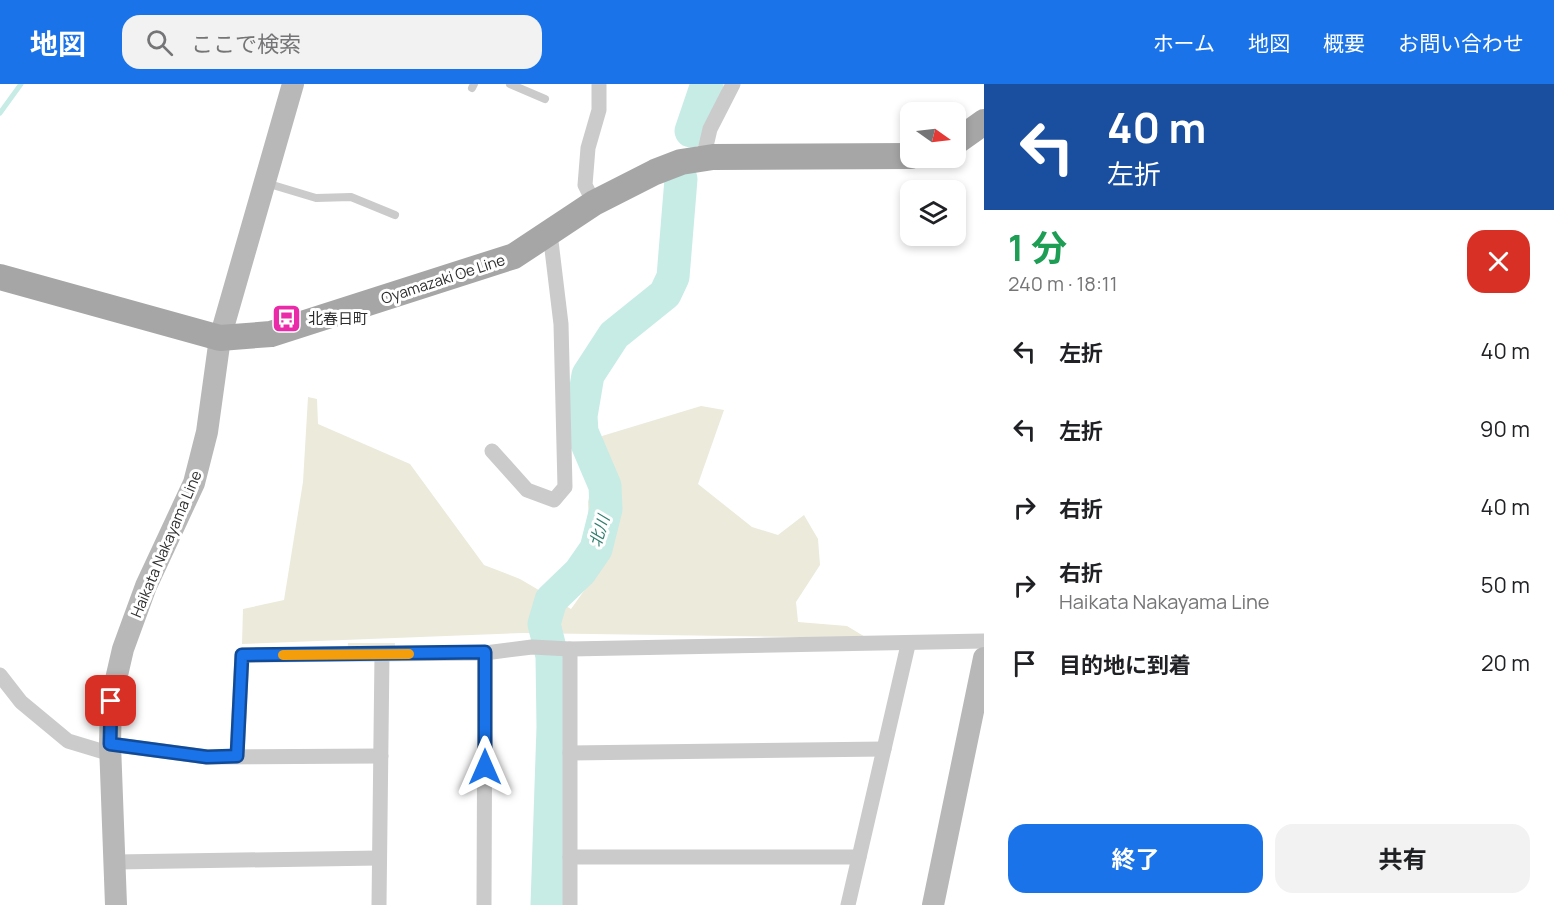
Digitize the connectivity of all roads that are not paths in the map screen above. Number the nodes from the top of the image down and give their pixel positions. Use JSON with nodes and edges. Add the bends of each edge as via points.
{"nodes":[{"id":1,"x":293,"y":84,"type":"edge"},
{"id":2,"x":510,"y":84,"type":"edge"},
{"id":3,"x":599,"y":84,"type":"edge"},
{"id":4,"x":733,"y":84,"type":"edge"},
{"id":5,"x":545,"y":99,"type":"dead end"},
{"id":6,"x":984,"y":122,"type":"edge"},
{"id":7,"x":966,"y":135,"type":"edge"},
{"id":8,"x":900,"y":156,"type":"edge"},
{"id":9,"x":703,"y":159,"type":"junction"},
{"id":10,"x":265,"y":182,"type":"junction"},
{"id":11,"x":594,"y":203,"type":"junction"},
{"id":12,"x":395,"y":215,"type":"dead end"},
{"id":13,"x":550,"y":232,"type":"junction"},
{"id":14,"x":0,"y":277,"type":"edge"},
{"id":15,"x":220,"y":338,"type":"junction"},
{"id":16,"x":492,"y":452,"type":"dead end"},
{"id":17,"x":984,"y":641,"type":"edge"},
{"id":18,"x":908,"y":645,"type":"junction"},
{"id":19,"x":570,"y":650,"type":"junction"},
{"id":20,"x":485,"y":652,"type":"junction"},
{"id":21,"x":382,"y":654,"type":"junction"},
{"id":22,"x":984,"y":658,"type":"edge"},
{"id":23,"x":0,"y":675,"type":"edge"},
{"id":24,"x":111,"y":749,"type":"junction"},
{"id":25,"x":884,"y":749,"type":"junction"},
{"id":26,"x":570,"y":753,"type":"junction"},
{"id":27,"x":237,"y":756,"type":"junction"},
{"id":28,"x":381,"y":756,"type":"junction"},
{"id":29,"x":859,"y":856,"type":"junction"},
{"id":30,"x":570,"y":857,"type":"junction"},
{"id":31,"x":379,"y":858,"type":"junction"},
{"id":32,"x":116,"y":862,"type":"junction"},
{"id":33,"x":116,"y":905,"type":"edge"},
{"id":34,"x":379,"y":905,"type":"edge"},
{"id":35,"x":484,"y":905,"type":"edge"},
{"id":36,"x":570,"y":905,"type":"edge"},
{"id":37,"x":848,"y":905,"type":"edge"},
{"id":38,"x":933,"y":905,"type":"edge"}],
"edges":[{"from":1,"to":10,"type":"main road","name":"Haikata Nakayama Line"},
{"from":2,"to":5,"type":"lane"},
{"from":3,"to":11,"type":"street","via":[[599,110],[588,148],[585,185]]},
{"from":4,"to":9,"type":"street","via":[[710,129]]},
{"from":6,"to":7,"type":"main road"},
{"from":8,"to":9,"type":"main road","name":"Oyamazaki Oe Line"},
{"from":9,"to":11,"type":"main road","name":"Oyamazaki Oe Line","via":[[655,172]]},
{"from":10,"to":12,"type":"lane","via":[[316,198],[351,197]]},
{"from":10,"to":15,"type":"main road","name":"Haikata Nakayama Line"},
{"from":11,"to":13,"type":"main road","name":"Oyamazaki Oe Line"},
{"from":13,"to":15,"type":"main road","name":"Oyamazaki Oe Line","via":[[514,256],[272,334]]},
{"from":13,"to":16,"type":"street","via":[[561,324],[565,487],[554,500],[527,489]]},
{"from":14,"to":15,"type":"main road","name":"Oyamazaki Oe Line"},
{"from":15,"to":24,"type":"main road","name":"Haikata Nakayama Line","via":[[207,432],[194,483],[146,586],[123,649],[111,701]]},
{"from":17,"to":18,"type":"street"},
{"from":18,"to":19,"type":"street"},
{"from":18,"to":25,"type":"street"},
{"from":19,"to":20,"type":"street","via":[[532,646]]},
{"from":19,"to":26,"type":"street"},
{"from":20,"to":21,"type":"street"},
{"from":20,"to":35,"type":"street"},
{"from":21,"to":27,"type":"street","via":[[242,655]]},
{"from":21,"to":28,"type":"street"},
{"from":22,"to":38,"type":"main road"},
{"from":23,"to":24,"type":"street","via":[[21,702],[68,741]]},
{"from":24,"to":27,"type":"street"},
{"from":24,"to":32,"type":"main road","name":"Haikata Nakayama Line"},
{"from":25,"to":26,"type":"street"},
{"from":25,"to":29,"type":"street"},
{"from":26,"to":30,"type":"street"},
{"from":27,"to":28,"type":"street"},
{"from":28,"to":31,"type":"street"},
{"from":29,"to":30,"type":"street"},
{"from":29,"to":37,"type":"street"},
{"from":30,"to":36,"type":"street"},
{"from":31,"to":32,"type":"street"},
{"from":31,"to":34,"type":"street"},
{"from":32,"to":33,"type":"main road","name":"Haikata Nakayama Line"}]}
